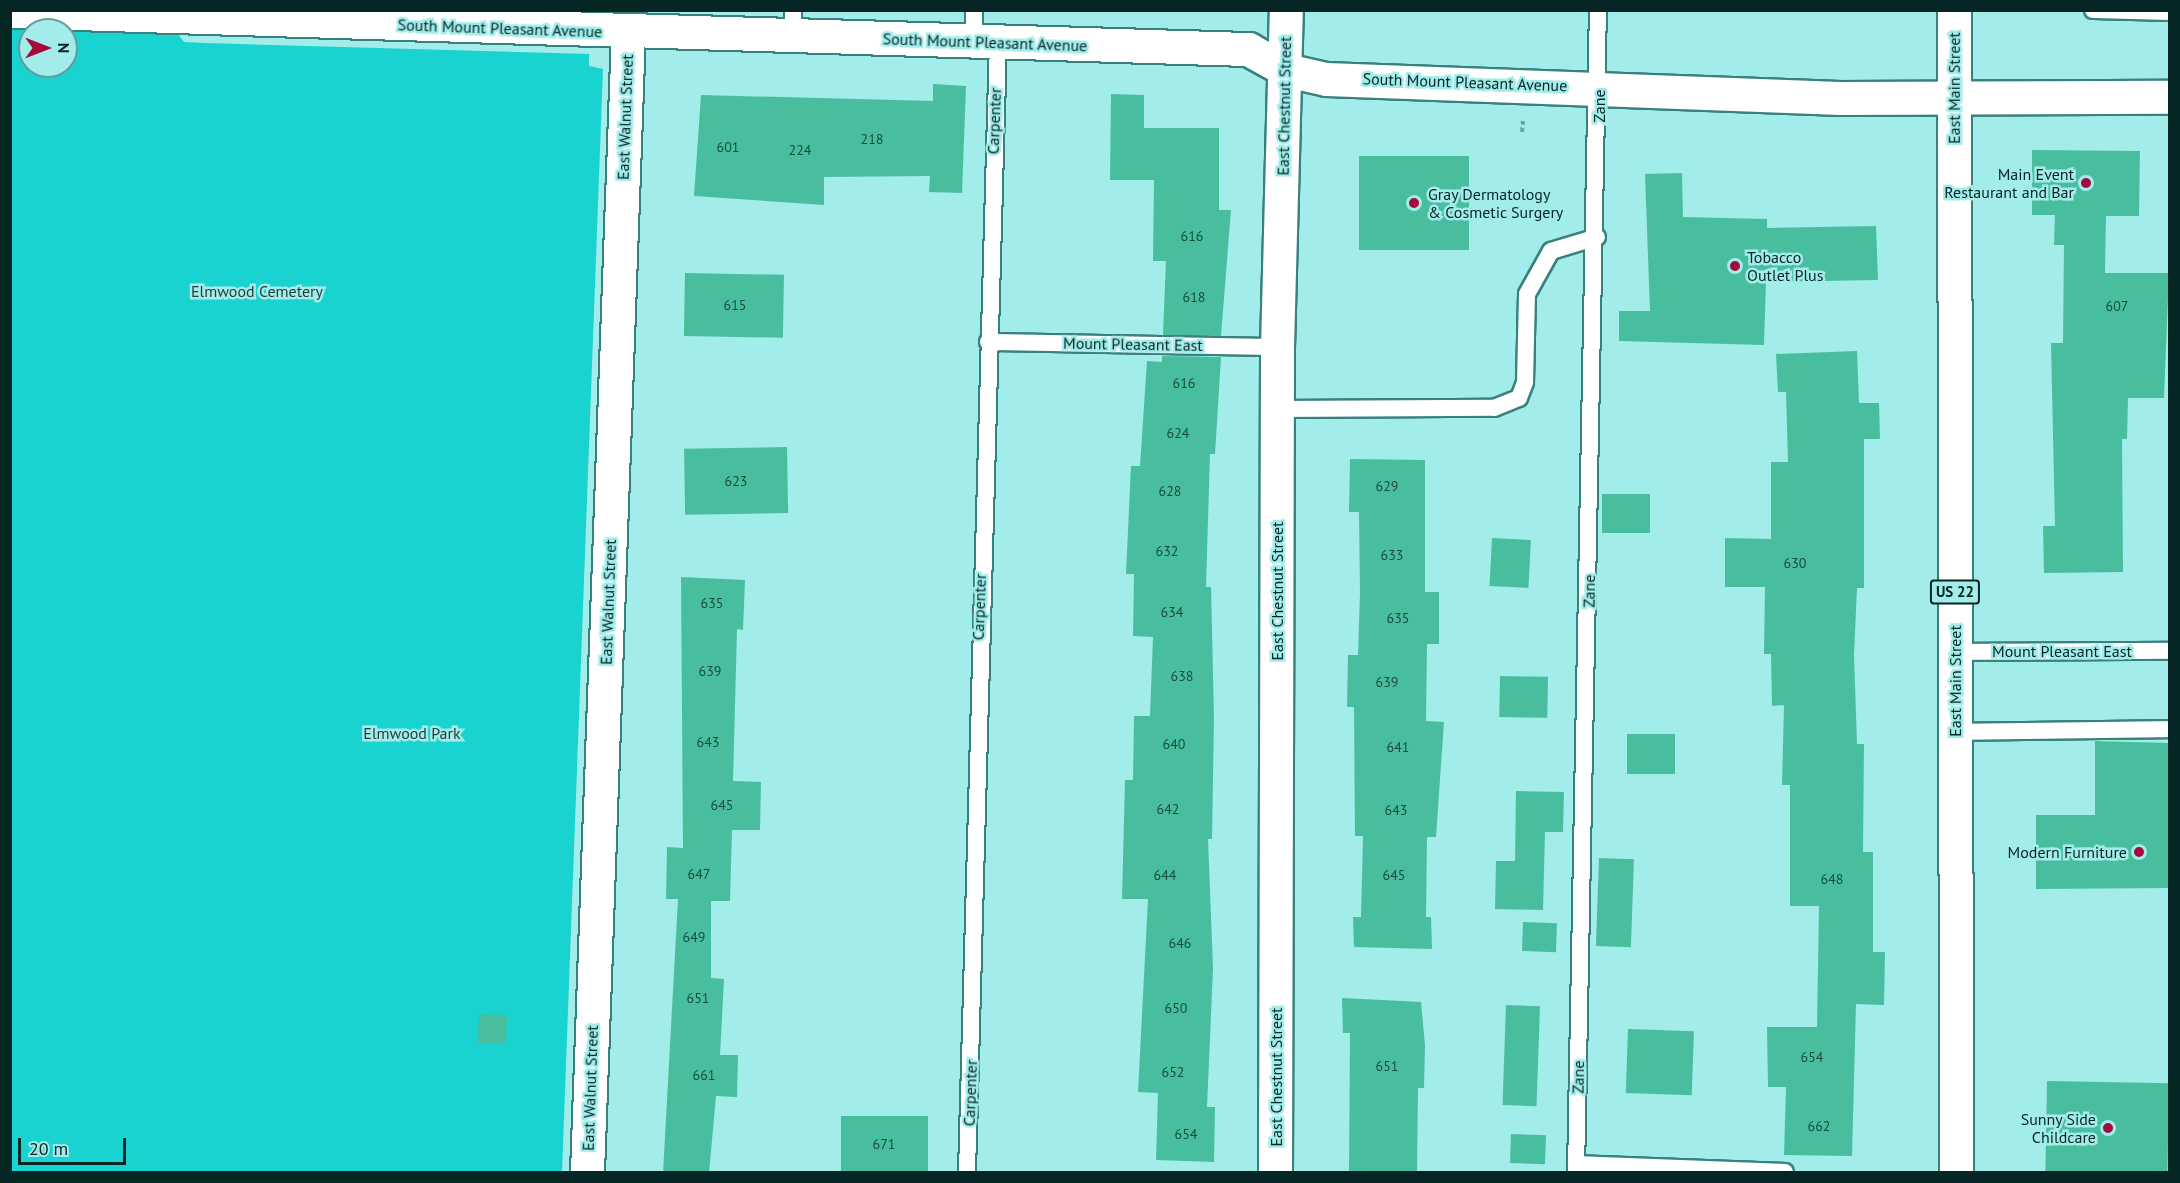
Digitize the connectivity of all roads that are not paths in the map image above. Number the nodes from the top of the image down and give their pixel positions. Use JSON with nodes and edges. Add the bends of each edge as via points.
{"nodes":[{"id":1,"x":1286,"y":10,"type":"edge"},
{"id":2,"x":1598,"y":10,"type":"edge"},
{"id":3,"x":1954,"y":10,"type":"edge"},
{"id":4,"x":2093,"y":10,"type":"edge"},
{"id":5,"x":10,"y":11,"type":"edge"},
{"id":6,"x":2169,"y":12,"type":"edge"},
{"id":7,"x":197,"y":14,"type":"edge"},
{"id":8,"x":481,"y":19,"type":"edge"},
{"id":9,"x":793,"y":23,"type":"edge"},
{"id":10,"x":982,"y":31,"type":"edge"},
{"id":11,"x":628,"y":32,"type":"junction"},
{"id":12,"x":1286,"y":70,"type":"junction"},
{"id":13,"x":1600,"y":87,"type":"junction"},
{"id":14,"x":2169,"y":97,"type":"edge"},
{"id":15,"x":1954,"y":99,"type":"junction"},
{"id":16,"x":1597,"y":237,"type":"junction"},
{"id":17,"x":988,"y":342,"type":"junction"},
{"id":18,"x":1277,"y":346,"type":"junction"},
{"id":19,"x":1279,"y":410,"type":"junction"},
{"id":20,"x":2169,"y":651,"type":"edge"},
{"id":21,"x":1955,"y":652,"type":"junction"},
{"id":22,"x":2169,"y":729,"type":"edge"},
{"id":23,"x":1956,"y":732,"type":"junction"},
{"id":24,"x":1576,"y":1168,"type":"edge"},
{"id":25,"x":587,"y":1173,"type":"edge"},
{"id":26,"x":967,"y":1173,"type":"edge"},
{"id":27,"x":1275,"y":1173,"type":"edge"},
{"id":28,"x":1785,"y":1173,"type":"edge"},
{"id":29,"x":1956,"y":1173,"type":"edge"}],
"edges":[{"from":1,"to":12,"type":"street","name":"East Chestnut Street"},
{"from":2,"to":13,"type":"lane","name":"Zane"},
{"from":3,"to":15,"type":"street","name":"East Main Street","number":"US 22"},
{"from":4,"to":6,"type":"lane"},
{"from":5,"to":7,"type":"street","name":"South Mount Pleasant Avenue"},
{"from":7,"to":8,"type":"street","name":"South Mount Pleasant Avenue"},
{"from":8,"to":11,"type":"street","name":"South Mount Pleasant Avenue"},
{"from":9,"to":10,"type":"street","name":"South Mount Pleasant Avenue"},
{"from":9,"to":11,"type":"street","name":"South Mount Pleasant Avenue"},
{"from":10,"to":12,"type":"street","name":"South Mount Pleasant Avenue","via":[[1248,50]]},
{"from":10,"to":17,"type":"lane","name":"Carpenter"},
{"from":11,"to":25,"type":"street","name":"East Walnut Street"},
{"from":12,"to":13,"type":"street","name":"South Mount Pleasant Avenue","via":[[1326,79]]},
{"from":12,"to":18,"type":"street","name":"East Chestnut Street"},
{"from":13,"to":15,"type":"street","name":"South Mount Pleasant Avenue"},
{"from":13,"to":16,"type":"lane","name":"Zane"},
{"from":14,"to":15,"type":"street","name":"South Mount Pleasant Avenue"},
{"from":15,"to":21,"type":"street","name":"East Main Street","number":"US 22"},
{"from":16,"to":19,"type":"lane","via":[[1551,251],[1527,294],[1525,382],[1519,398],[1494,408]]},
{"from":16,"to":24,"type":"lane","name":"Zane"},
{"from":17,"to":18,"type":"lane","name":"Mount Pleasant East"},
{"from":17,"to":26,"type":"lane","name":"Carpenter"},
{"from":18,"to":19,"type":"street","name":"East Chestnut Street"},
{"from":19,"to":27,"type":"street","name":"East Chestnut Street"},
{"from":20,"to":21,"type":"lane","name":"Mount Pleasant East"},
{"from":21,"to":23,"type":"street","name":"East Main Street","number":"US 22"},
{"from":22,"to":23,"type":"lane"},
{"from":23,"to":29,"type":"street","name":"East Main Street","number":"US 22"},
{"from":24,"to":28,"type":"lane"}]}
